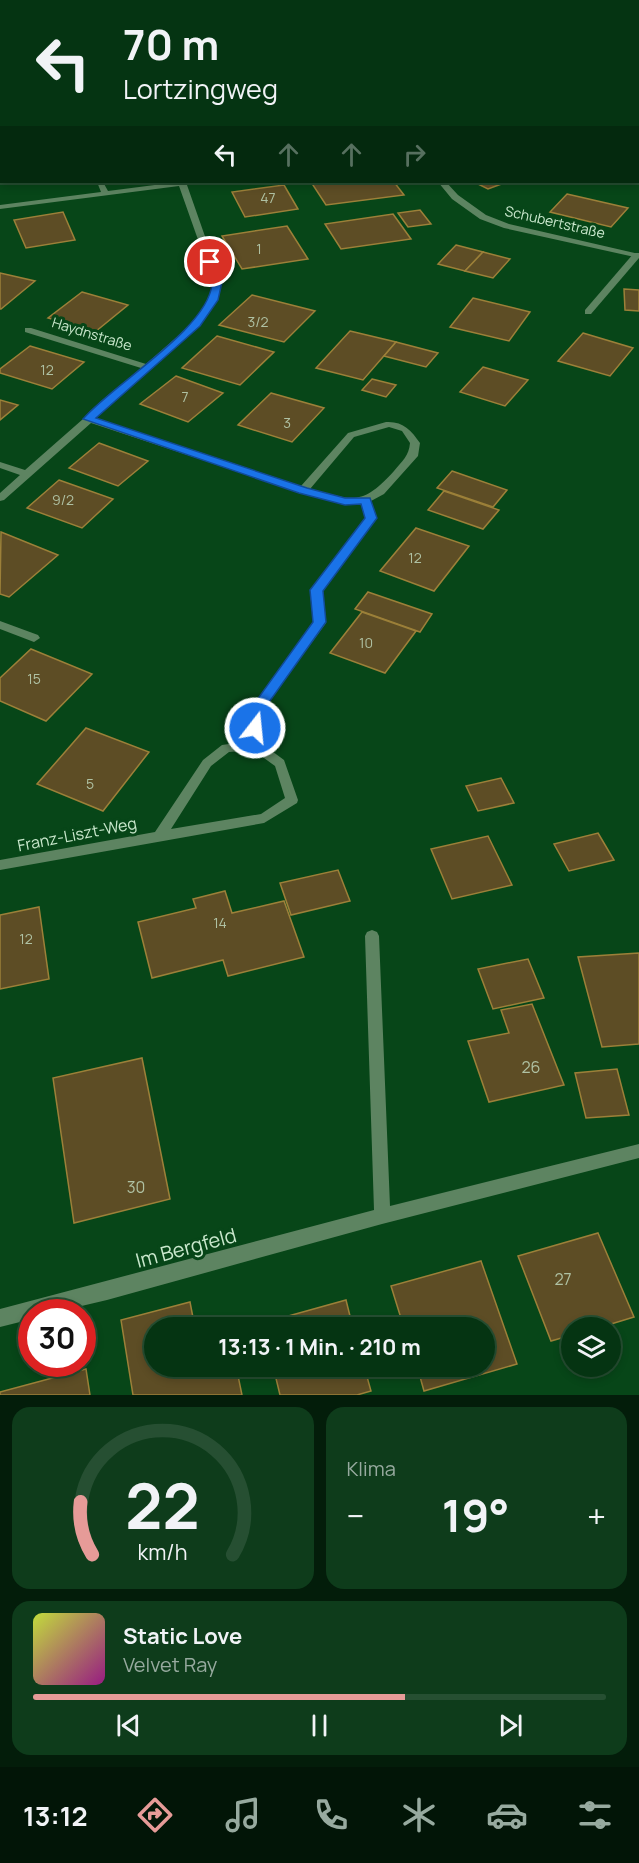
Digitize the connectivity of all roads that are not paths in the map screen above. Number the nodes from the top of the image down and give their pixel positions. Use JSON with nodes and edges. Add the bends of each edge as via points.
{"nodes":[{"id":1,"x":100,"y":183,"type":"edge"},
{"id":2,"x":180,"y":183,"type":"edge"},
{"id":3,"x":187,"y":183,"type":"edge"},
{"id":4,"x":443,"y":183,"type":"edge"},
{"id":5,"x":105,"y":193,"type":"junction"},
{"id":6,"x":0,"y":207,"type":"edge"},
{"id":7,"x":638,"y":256,"type":"edge"},
{"id":8,"x":588,"y":312,"type":"dead end"},
{"id":9,"x":28,"y":330,"type":"dead end"},
{"id":10,"x":147,"y":367,"type":"junction"},
{"id":11,"x":88,"y":419,"type":"junction"},
{"id":12,"x":0,"y":465,"type":"edge"},
{"id":13,"x":26,"y":474,"type":"junction"},
{"id":14,"x":303,"y":490,"type":"junction"},
{"id":15,"x":0,"y":498,"type":"edge"},
{"id":16,"x":366,"y":500,"type":"junction"},
{"id":17,"x":0,"y":625,"type":"edge"},
{"id":18,"x":34,"y":638,"type":"dead end"},
{"id":19,"x":255,"y":745,"type":"junction"},
{"id":20,"x":160,"y":836,"type":"junction"},
{"id":21,"x":0,"y":865,"type":"edge"},
{"id":22,"x":372,"y":936,"type":"dead end"},
{"id":23,"x":639,"y":1150,"type":"edge"},
{"id":24,"x":382,"y":1216,"type":"junction"},
{"id":25,"x":0,"y":1318,"type":"edge"}],
"edges":[{"from":1,"to":5,"type":"street"},
{"from":2,"to":5,"type":"street"},
{"from":3,"to":10,"type":"street","name":"Haydnstraße","via":[[217,282],[213,300],[196,324]]},
{"from":4,"to":7,"type":"street","name":"Schubertstraße","via":[[454,197],[483,217],[507,226]]},
{"from":5,"to":6,"type":"street"},
{"from":7,"to":8,"type":"street"},
{"from":9,"to":10,"type":"street","name":"Haydnstraße"},
{"from":10,"to":11,"type":"street","name":"Haydnstraße"},
{"from":11,"to":13,"type":"street","name":"Haydnstraße"},
{"from":11,"to":14,"type":"street"},
{"from":12,"to":13,"type":"street"},
{"from":13,"to":15,"type":"street","name":"Haydnstraße"},
{"from":14,"to":16,"type":"street","via":[[345,501]]},
{"from":14,"to":16,"type":"street","via":[[351,435],[389,424],[405,429],[415,442],[414,454],[380,492]]},
{"from":16,"to":19,"type":"street","via":[[371,518],[317,590],[320,622],[255,711]]},
{"from":17,"to":18,"type":"street"},
{"from":19,"to":20,"type":"street","name":"Franz-Liszt-Weg","via":[[226,748],[207,763]]},
{"from":19,"to":20,"type":"street","name":"Franz-Liszt-Weg","via":[[280,763],[292,800],[264,818]]},
{"from":20,"to":21,"type":"street","name":"Franz-Liszt-Weg"},
{"from":22,"to":24,"type":"street"},
{"from":23,"to":24,"type":"street","name":"Im Bergfeld"},
{"from":24,"to":25,"type":"street","name":"Im Bergfeld"}]}
